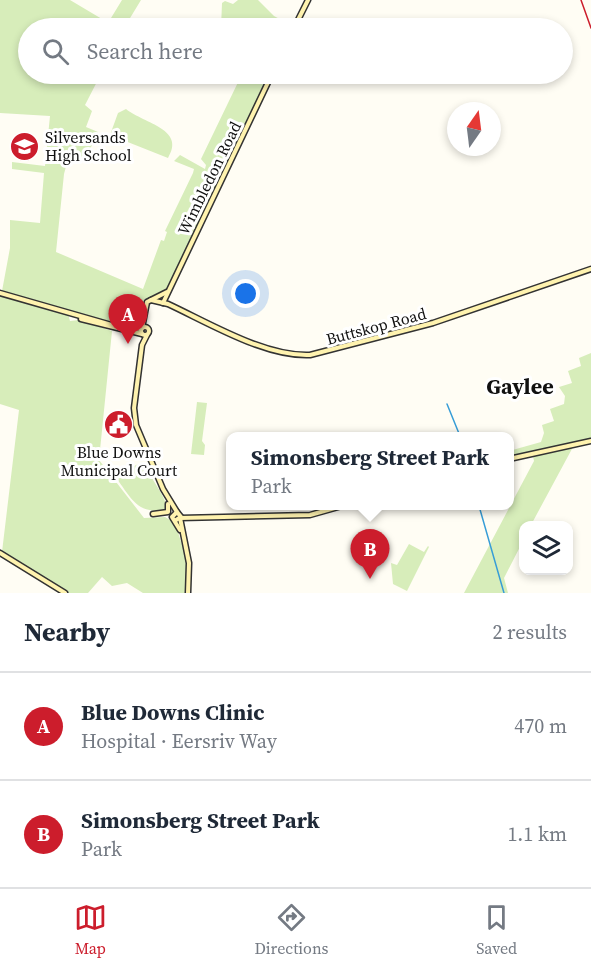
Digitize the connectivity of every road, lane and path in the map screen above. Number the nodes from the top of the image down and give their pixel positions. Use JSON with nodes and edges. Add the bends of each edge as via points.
{"nodes":[{"id":1,"x":308,"y":0,"type":"edge"},
{"id":2,"x":299,"y":18,"type":"edge"},
{"id":3,"x":267,"y":84,"type":"edge"},
{"id":4,"x":591,"y":269,"type":"edge"},
{"id":5,"x":0,"y":293,"type":"edge"},
{"id":6,"x":162,"y":300,"type":"junction"},
{"id":7,"x":144,"y":316,"type":"junction"},
{"id":8,"x":143,"y":332,"type":"junction"},
{"id":9,"x":591,"y":441,"type":"edge"},
{"id":10,"x":514,"y":458,"type":"edge"},
{"id":11,"x":166,"y":498,"type":"junction"},
{"id":12,"x":328,"y":510,"type":"edge"},
{"id":13,"x":153,"y":514,"type":"dead end"},
{"id":14,"x":178,"y":516,"type":"junction"},
{"id":15,"x":243,"y":516,"type":"junction"},
{"id":16,"x":194,"y":517,"type":"junction"},
{"id":17,"x":185,"y":539,"type":"junction"},
{"id":18,"x":0,"y":553,"type":"edge"},
{"id":19,"x":64,"y":593,"type":"edge"},
{"id":20,"x":188,"y":593,"type":"edge"}],
"edges":[{"from":1,"to":2,"type":"main road"},
{"from":3,"to":6,"type":"main road","name":"Wimbledon Road"},
{"from":4,"to":6,"type":"main road","name":"Buttskop Road","via":[[433,323],[310,355],[271,350]]},
{"from":5,"to":8,"type":"main road","via":[[106,327]]},
{"from":6,"to":7,"type":"main road","name":"Buttskop Road","via":[[146,303]]},
{"from":7,"to":8,"type":"main road"},
{"from":7,"to":8,"type":"main road","via":[[148,328]]},
{"from":8,"to":11,"type":"main road","via":[[133,421]]},
{"from":8,"to":14,"type":"main road","via":[[135,421]]},
{"from":9,"to":10,"type":"main road"},
{"from":11,"to":13,"type":"main road","via":[[168,512]]},
{"from":11,"to":14,"type":"main road"},
{"from":12,"to":15,"type":"main road","via":[[315,514]]},
{"from":14,"to":15,"type":"main road"},
{"from":14,"to":16,"type":"main road"},
{"from":14,"to":17,"type":"main road"},
{"from":15,"to":16,"type":"main road"},
{"from":16,"to":17,"type":"main road","via":[[183,520]]},
{"from":17,"to":20,"type":"main road"},
{"from":18,"to":19,"type":"main road"}]}
